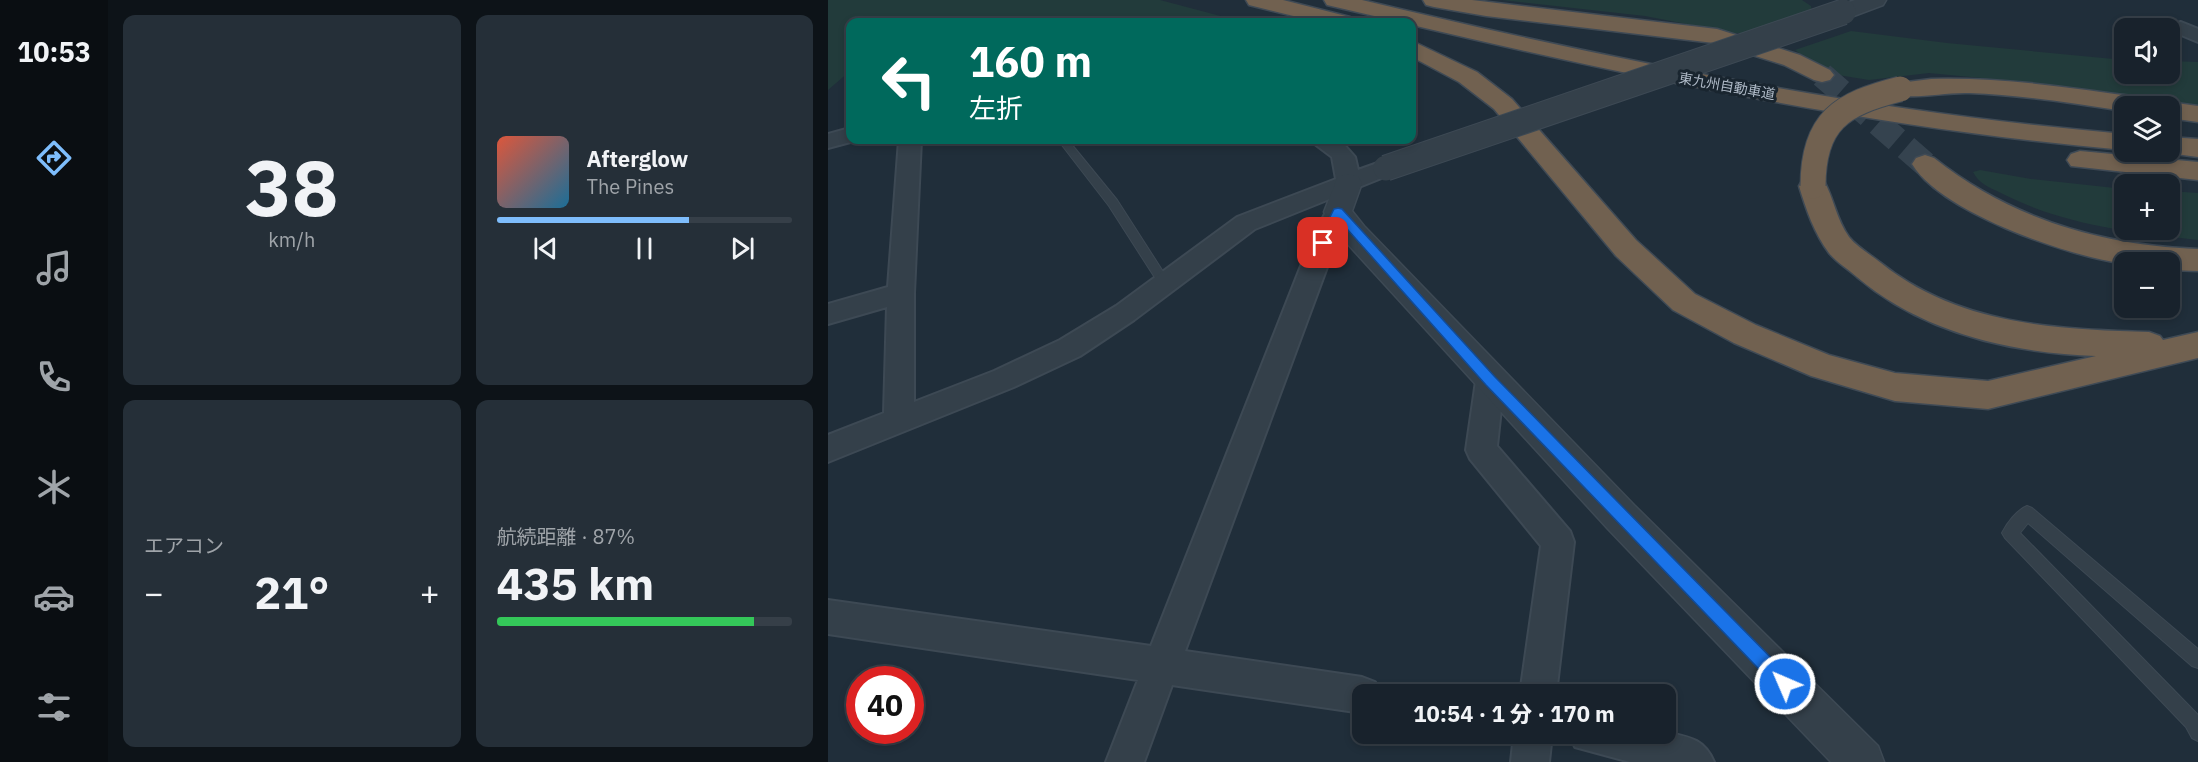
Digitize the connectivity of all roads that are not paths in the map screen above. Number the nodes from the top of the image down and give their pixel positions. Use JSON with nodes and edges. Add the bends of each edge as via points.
{"nodes":[{"id":1,"x":1257,"y":0,"type":"edge"},
{"id":2,"x":1335,"y":0,"type":"edge"},
{"id":3,"x":1434,"y":0,"type":"edge"},
{"id":4,"x":1860,"y":4,"type":"edge"},
{"id":5,"x":1327,"y":18,"type":"edge"},
{"id":6,"x":1409,"y":18,"type":"edge"},
{"id":7,"x":1416,"y":20,"type":"edge"},
{"id":8,"x":1416,"y":41,"type":"edge"},
{"id":9,"x":1416,"y":50,"type":"edge"},
{"id":10,"x":1822,"y":75,"type":"tunnel mouth"},
{"id":11,"x":2114,"y":102,"type":"edge"},
{"id":12,"x":2180,"y":112,"type":"edge"},
{"id":13,"x":2198,"y":114,"type":"edge"},
{"id":14,"x":846,"y":136,"type":"edge"},
{"id":15,"x":828,"y":141,"type":"edge"},
{"id":16,"x":2114,"y":141,"type":"edge"},
{"id":17,"x":910,"y":144,"type":"edge"},
{"id":18,"x":1066,"y":144,"type":"edge"},
{"id":19,"x":1331,"y":144,"type":"edge"},
{"id":20,"x":2180,"y":147,"type":"edge"},
{"id":21,"x":2198,"y":148,"type":"edge"},
{"id":22,"x":1924,"y":164,"type":"tunnel mouth"},
{"id":23,"x":1386,"y":168,"type":"joint"},
{"id":24,"x":2198,"y":171,"type":"edge"},
{"id":25,"x":1343,"y":197,"type":"junction"},
{"id":26,"x":2198,"y":260,"type":"edge"},
{"id":27,"x":1164,"y":284,"type":"junction"},
{"id":28,"x":901,"y":293,"type":"junction"},
{"id":29,"x":828,"y":314,"type":"edge"},
{"id":30,"x":2192,"y":346,"type":"edge"},
{"id":31,"x":1490,"y":381,"type":"junction"},
{"id":32,"x":899,"y":420,"type":"junction"},
{"id":33,"x":828,"y":450,"type":"edge"},
{"id":34,"x":828,"y":617,"type":"edge"},
{"id":35,"x":2198,"y":660,"type":"edge"},
{"id":36,"x":1161,"y":665,"type":"junction"},
{"id":37,"x":1539,"y":684,"type":"edge"},
{"id":38,"x":1352,"y":694,"type":"edge"},
{"id":39,"x":2198,"y":732,"type":"edge"},
{"id":40,"x":1532,"y":744,"type":"edge"},
{"id":41,"x":1623,"y":744,"type":"edge"},
{"id":42,"x":1673,"y":758,"type":"edge"},
{"id":43,"x":1125,"y":762,"type":"edge"},
{"id":44,"x":1530,"y":762,"type":"edge"},
{"id":45,"x":1862,"y":762,"type":"edge"}],
"edges":[{"from":1,"to":5,"type":"highway"},
{"from":2,"to":6,"type":"highway","name":"東九州自動車道"},
{"from":3,"to":10,"type":"highway","via":[[1718,36],[1792,60]]},
{"from":4,"to":23,"type":"street","bridge":true},
{"from":7,"to":16,"type":"highway","name":"東九州自動車道","via":[[1710,84],[1968,126]]},
{"from":8,"to":24,"type":"highway","name":"東九州自動車道","via":[[1562,77],[1793,120],[1987,149]]},
{"from":9,"to":30,"type":"highway","via":[[1468,77],[1503,104],[1626,248],[1684,302],[1745,334],[1823,367],[1895,387],[1988,395]]},
{"from":11,"to":30,"type":"highway","bridge":true,"via":[[2003,88],[1946,86],[1900,89],[1858,102],[1833,118],[1814,148],[1813,186],[1821,213],[1840,246],[1887,285],[1943,315],[1998,332],[2069,342]]},
{"from":12,"to":13,"type":"highway"},
{"from":14,"to":15,"type":"street"},
{"from":17,"to":28,"type":"street"},
{"from":18,"to":27,"type":"lane","via":[[1113,203]]},
{"from":19,"to":25,"type":"street","via":[[1345,157]]},
{"from":20,"to":21,"type":"highway"},
{"from":22,"to":26,"type":"highway","via":[[1975,202],[2083,247],[2162,260]]},
{"from":23,"to":25,"type":"street"},
{"from":25,"to":27,"type":"street","via":[[1246,223]]},
{"from":25,"to":31,"type":"street"},
{"from":25,"to":36,"type":"street"},
{"from":27,"to":32,"type":"street","via":[[1070,348]]},
{"from":28,"to":29,"type":"street"},
{"from":28,"to":32,"type":"street"},
{"from":31,"to":37,"type":"street","via":[[1481,450],[1558,542]]},
{"from":31,"to":45,"type":"street"},
{"from":32,"to":33,"type":"street"},
{"from":34,"to":36,"type":"street"},
{"from":35,"to":39,"type":"lane","via":[[2027,513],[2010,533],[2192,721]]},
{"from":36,"to":38,"type":"street"},
{"from":36,"to":43,"type":"street"},
{"from":40,"to":44,"type":"street"},
{"from":41,"to":42,"type":"street"}]}
